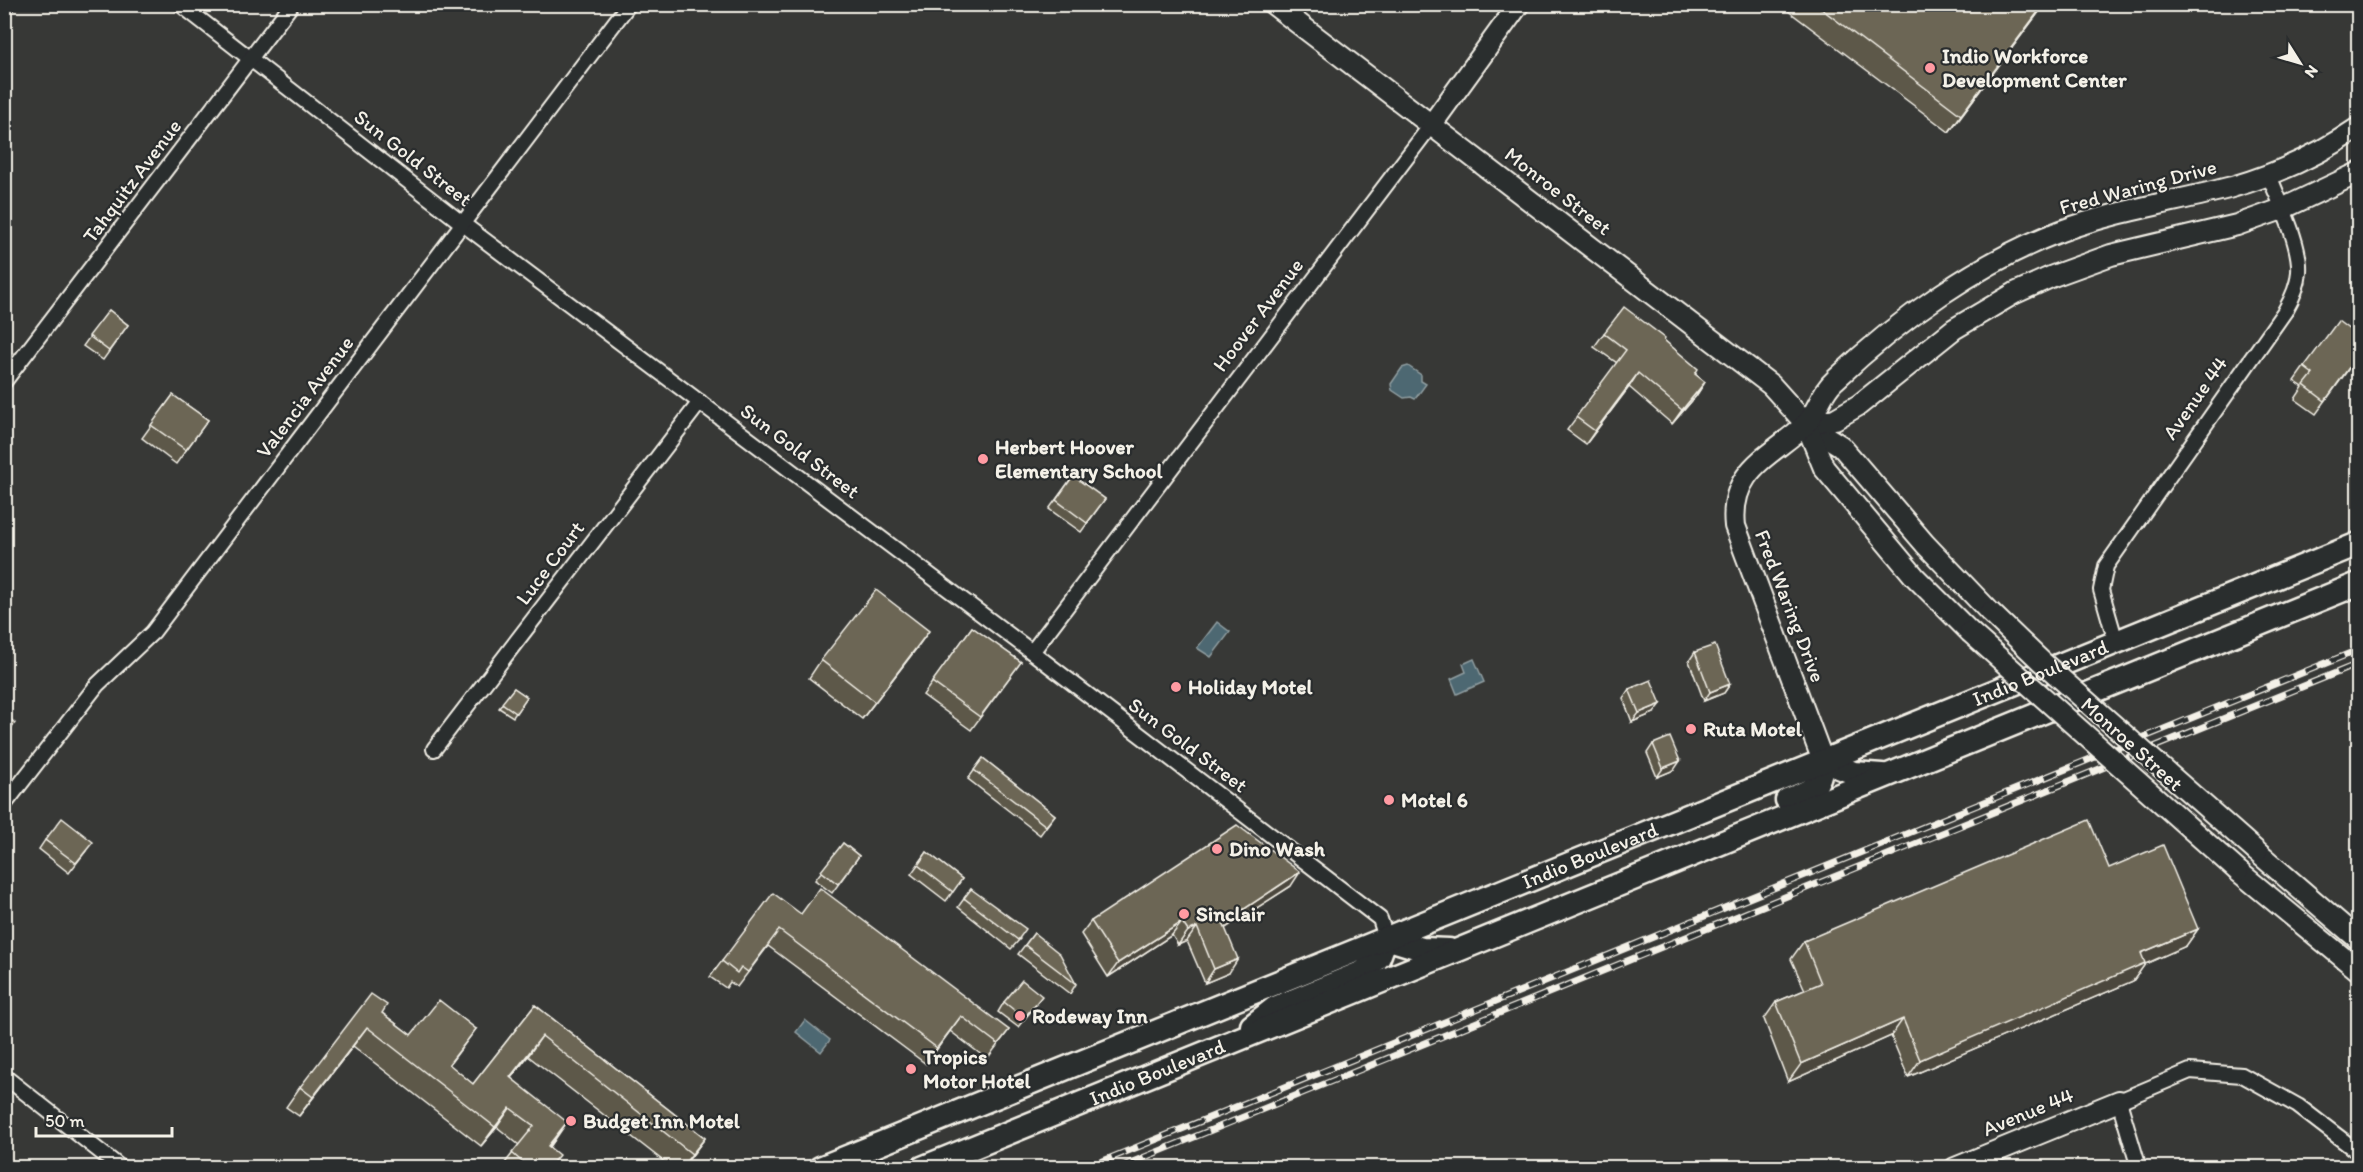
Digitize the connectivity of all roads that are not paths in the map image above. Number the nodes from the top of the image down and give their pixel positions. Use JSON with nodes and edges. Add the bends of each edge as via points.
{"nodes":[{"id":1,"x":180,"y":4,"type":"edge"},
{"id":2,"x":292,"y":4,"type":"edge"},
{"id":3,"x":629,"y":4,"type":"edge"},
{"id":4,"x":1273,"y":4,"type":"edge"},
{"id":5,"x":1519,"y":4,"type":"edge"},
{"id":6,"x":252,"y":58,"type":"junction"},
{"id":7,"x":1432,"y":124,"type":"junction"},
{"id":8,"x":2358,"y":128,"type":"edge"},
{"id":9,"x":2358,"y":173,"type":"edge"},
{"id":10,"x":2269,"y":175,"type":"junction"},
{"id":11,"x":2282,"y":210,"type":"junction"},
{"id":12,"x":463,"y":224,"type":"junction"},
{"id":13,"x":4,"y":382,"type":"edge"},
{"id":14,"x":700,"y":402,"type":"junction"},
{"id":15,"x":1806,"y":423,"type":"junction"},
{"id":16,"x":2358,"y":544,"type":"edge"},
{"id":17,"x":2358,"y":584,"type":"edge"},
{"id":18,"x":2116,"y":642,"type":"junction"},
{"id":19,"x":1032,"y":652,"type":"junction"},
{"id":20,"x":1999,"y":690,"type":"junction"},
{"id":21,"x":434,"y":749,"type":"dead end"},
{"id":22,"x":1823,"y":761,"type":"junction"},
{"id":23,"x":1887,"y":776,"type":"junction"},
{"id":24,"x":4,"y":805,"type":"edge"},
{"id":25,"x":1659,"y":868,"type":"junction"},
{"id":26,"x":1386,"y":938,"type":"junction"},
{"id":27,"x":2358,"y":939,"type":"edge"},
{"id":28,"x":1458,"y":950,"type":"junction"},
{"id":29,"x":2358,"y":970,"type":"edge"},
{"id":30,"x":1230,"y":1043,"type":"junction"},
{"id":31,"x":4,"y":1077,"type":"edge"},
{"id":32,"x":2119,"y":1101,"type":"junction"},
{"id":33,"x":2358,"y":1152,"type":"edge"},
{"id":34,"x":121,"y":1167,"type":"edge"},
{"id":35,"x":820,"y":1167,"type":"edge"},
{"id":36,"x":922,"y":1167,"type":"edge"},
{"id":37,"x":1954,"y":1167,"type":"edge"},
{"id":38,"x":2139,"y":1167,"type":"edge"}],
"edges":[{"from":1,"to":6,"type":"street","name":"Sun Gold Street"},
{"from":2,"to":6,"type":"street","name":"Tahquitz Avenue"},
{"from":3,"to":12,"type":"street","name":"Valencia Avenue"},
{"from":4,"to":7,"type":"main road","name":"Monroe Street"},
{"from":5,"to":7,"type":"main road","name":"Hoover Avenue"},
{"from":6,"to":12,"type":"street","name":"Sun Gold Street"},
{"from":6,"to":13,"type":"street","name":"Tahquitz Avenue"},
{"from":7,"to":15,"type":"main road","name":"Monroe Street","via":[[1772,386]]},
{"from":7,"to":19,"type":"street","name":"Hoover Avenue"},
{"from":8,"to":10,"type":"main road","name":"Fred Waring Drive"},
{"from":9,"to":11,"type":"main road","name":"Fred Waring Drive"},
{"from":10,"to":11,"type":"street","name":"Avenue 44"},
{"from":10,"to":15,"type":"main road","name":"Fred Waring Drive","via":[[2107,216],[2003,258],[1908,320],[1833,381]]},
{"from":11,"to":15,"type":"main road","name":"Fred Waring Drive","via":[[2204,234],[2110,255],[2034,284],[1954,329],[1858,405],[1835,419]]},
{"from":11,"to":18,"type":"street","name":"Avenue 44","via":[[2298,253],[2295,292],[2106,566],[2101,590]]},
{"from":12,"to":14,"type":"street","name":"Sun Gold Street"},
{"from":12,"to":24,"type":"street","name":"Valencia Avenue","via":[[153,632],[98,685]]},
{"from":14,"to":19,"type":"street","name":"Sun Gold Street"},
{"from":14,"to":21,"type":"street","name":"Luce Court"},
{"from":15,"to":22,"type":"main road","name":"Fred Waring Drive","via":[[1749,471],[1733,508],[1739,543]]},
{"from":15,"to":27,"type":"main road","name":"Monroe Street","bridge":true,"via":[[1842,446],[1925,544],[2042,662]]},
{"from":15,"to":29,"type":"main road","name":"Monroe Street","bridge":true,"via":[[1824,468],[1915,577],[1970,632],[2238,871]]},
{"from":16,"to":18,"type":"main road","name":"Indio Boulevard"},
{"from":17,"to":23,"type":"main road","name":"Indio Boulevard"},
{"from":18,"to":20,"type":"main road","name":"Indio Boulevard"},
{"from":19,"to":26,"type":"street","name":"Sun Gold Street","via":[[1380,919]]},
{"from":20,"to":22,"type":"main road","name":"Indio Boulevard"},
{"from":20,"to":23,"type":"main road","via":[[1956,723],[1876,757],[1874,766]]},
{"from":22,"to":23,"type":"main road","via":[[1854,773]]},
{"from":22,"to":25,"type":"main road","via":[[1821,778],[1811,791],[1698,837]]},
{"from":22,"to":26,"type":"main road","name":"Indio Boulevard"},
{"from":23,"to":25,"type":"main road","name":"Indio Boulevard"},
{"from":25,"to":28,"type":"main road","name":"Indio Boulevard"},
{"from":26,"to":28,"type":"main road","via":[[1422,949]]},
{"from":26,"to":30,"type":"main road","via":[[1379,957],[1363,972],[1275,1008]]},
{"from":26,"to":35,"type":"main road","name":"Indio Boulevard"},
{"from":28,"to":30,"type":"main road","name":"Indio Boulevard"},
{"from":30,"to":36,"type":"main road","name":"Indio Boulevard"},
{"from":31,"to":34,"type":"street"},
{"from":32,"to":33,"type":"street","via":[[2190,1071],[2242,1075],[2298,1106]]},
{"from":32,"to":37,"type":"main road","name":"Avenue 44"},
{"from":32,"to":38,"type":"street"}]}
